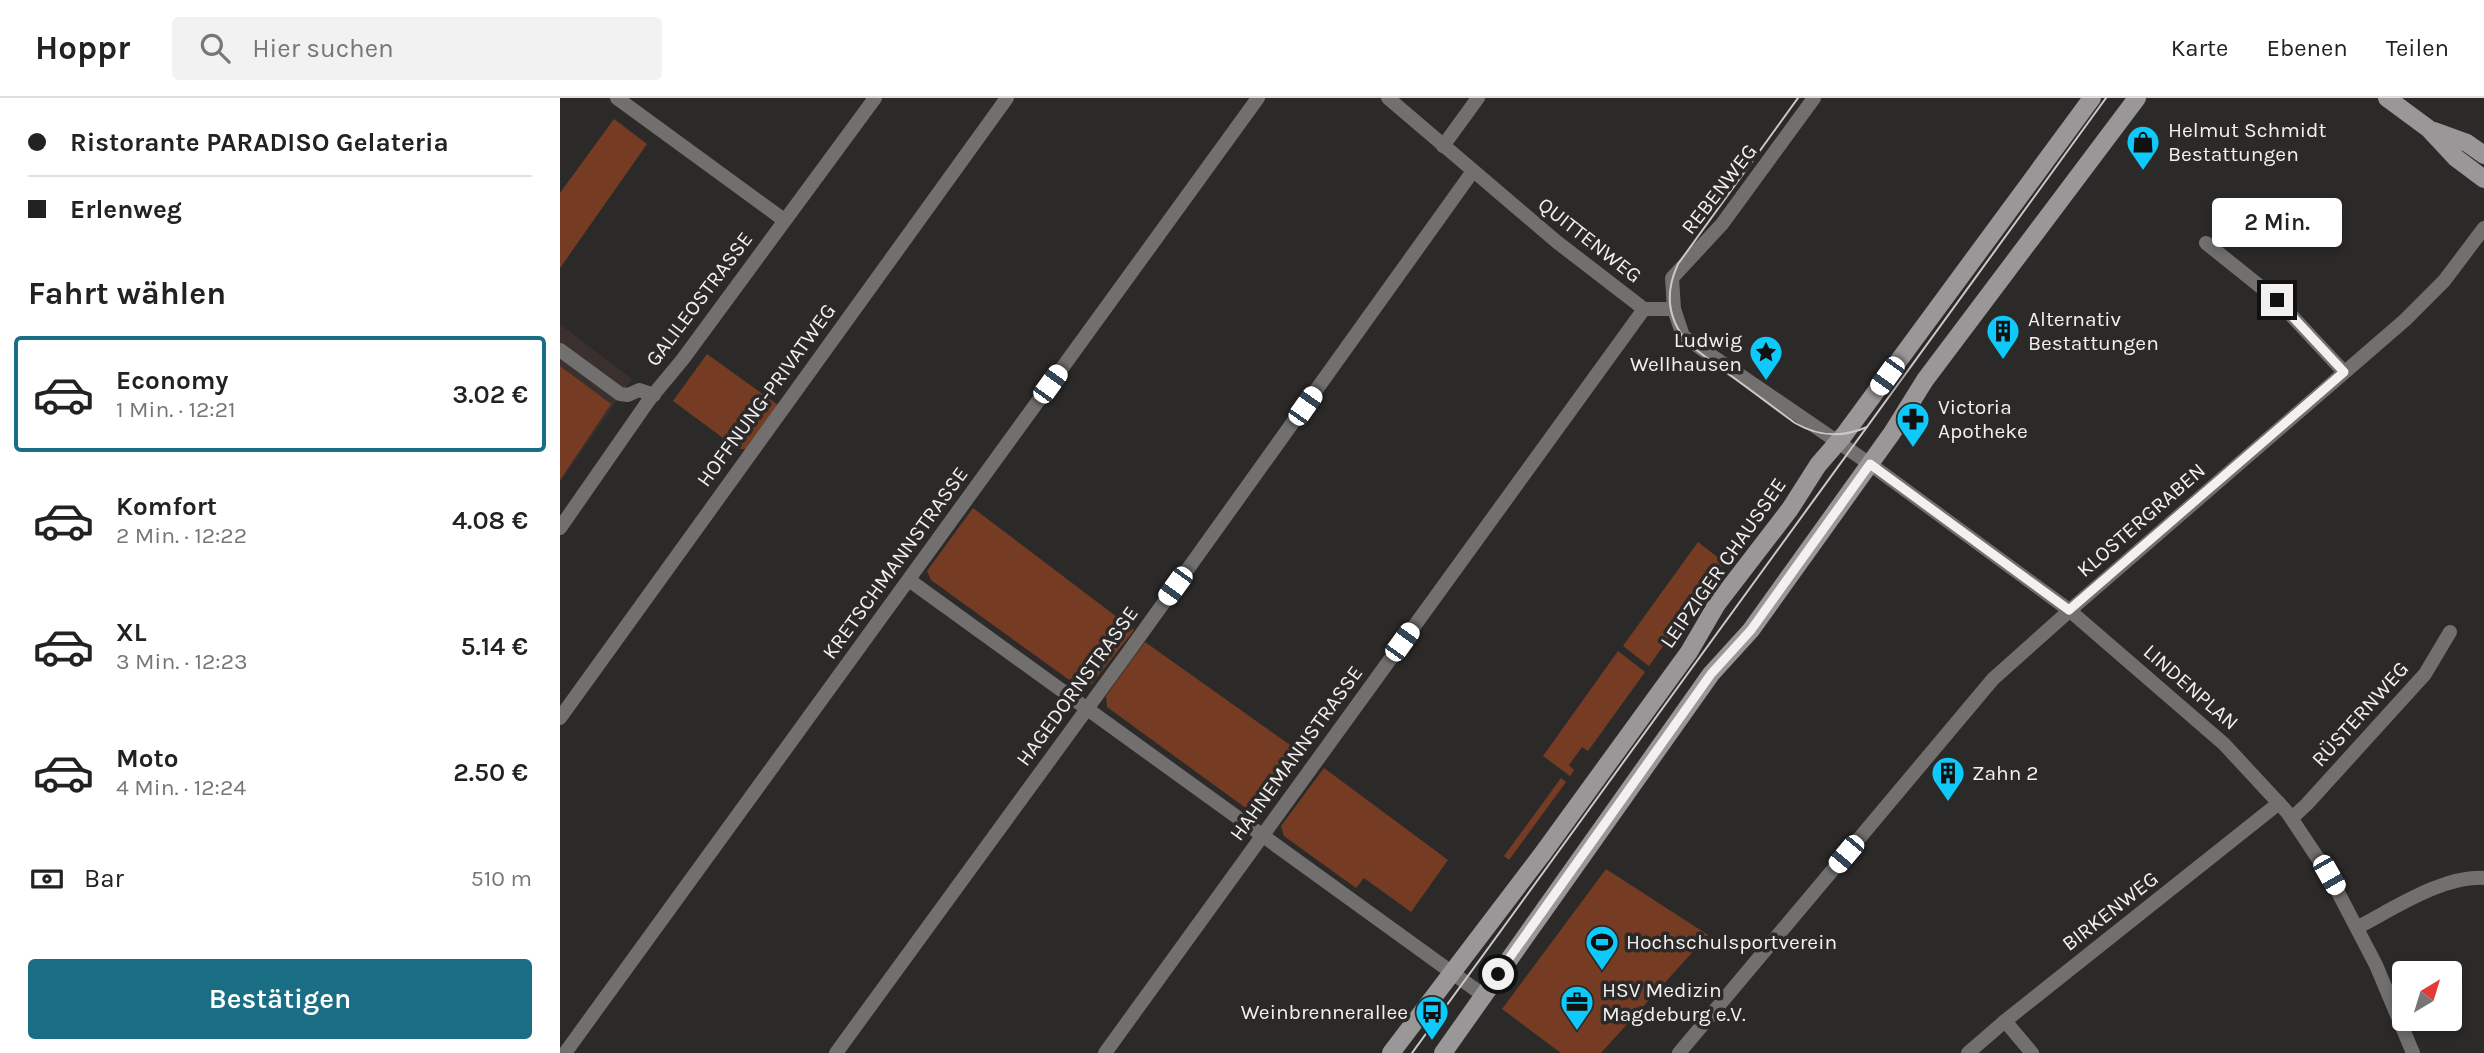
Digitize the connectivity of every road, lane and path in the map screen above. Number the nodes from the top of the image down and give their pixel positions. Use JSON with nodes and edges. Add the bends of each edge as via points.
{"nodes":[{"id":1,"x":617,"y":98,"type":"edge"},
{"id":2,"x":875,"y":98,"type":"edge"},
{"id":3,"x":1007,"y":98,"type":"edge"},
{"id":4,"x":1258,"y":98,"type":"edge"},
{"id":5,"x":1388,"y":98,"type":"edge"},
{"id":6,"x":1478,"y":98,"type":"edge"},
{"id":7,"x":1814,"y":98,"type":"edge"},
{"id":8,"x":2092,"y":98,"type":"edge"},
{"id":9,"x":2137,"y":98,"type":"edge"},
{"id":10,"x":2388,"y":98,"type":"edge"},
{"id":11,"x":2429,"y":129,"type":"junction"},
{"id":12,"x":1443,"y":146,"type":"junction"},
{"id":13,"x":2484,"y":155,"type":"edge"},
{"id":14,"x":1473,"y":171,"type":"junction"},
{"id":15,"x":2484,"y":179,"type":"edge"},
{"id":16,"x":784,"y":220,"type":"junction"},
{"id":17,"x":2484,"y":228,"type":"edge"},
{"id":18,"x":2206,"y":243,"type":"dead end"},
{"id":19,"x":1644,"y":309,"type":"junction"},
{"id":20,"x":1674,"y":309,"type":"junction"},
{"id":21,"x":560,"y":350,"type":"edge"},
{"id":22,"x":2344,"y":372,"type":"junction"},
{"id":23,"x":654,"y":395,"type":"junction"},
{"id":24,"x":1838,"y":442,"type":"junction"},
{"id":25,"x":1870,"y":464,"type":"junction"},
{"id":26,"x":560,"y":528,"type":"edge"},
{"id":27,"x":909,"y":580,"type":"junction"},
{"id":28,"x":2069,"y":610,"type":"junction"},
{"id":29,"x":2450,"y":632,"type":"dead end"},
{"id":30,"x":1087,"y":708,"type":"junction"},
{"id":31,"x":560,"y":718,"type":"edge"},
{"id":32,"x":2279,"y":803,"type":"junction"},
{"id":33,"x":2292,"y":818,"type":"junction"},
{"id":34,"x":1262,"y":835,"type":"junction"},
{"id":35,"x":2484,"y":878,"type":"edge"},
{"id":36,"x":2358,"y":927,"type":"junction"},
{"id":37,"x":1451,"y":973,"type":"junction"},
{"id":38,"x":1483,"y":995,"type":"junction"},
{"id":39,"x":2005,"y":1021,"type":"junction"},
{"id":40,"x":565,"y":1053,"type":"edge"},
{"id":41,"x":836,"y":1053,"type":"edge"},
{"id":42,"x":1105,"y":1053,"type":"edge"},
{"id":43,"x":1391,"y":1053,"type":"edge"},
{"id":44,"x":1443,"y":1053,"type":"edge"},
{"id":45,"x":1679,"y":1053,"type":"edge"},
{"id":46,"x":1968,"y":1053,"type":"edge"},
{"id":47,"x":2032,"y":1053,"type":"edge"},
{"id":48,"x":2413,"y":1053,"type":"edge"}],
"edges":[{"from":1,"to":16,"type":"street"},
{"from":2,"to":16,"type":"street","name":"GALILEOSTRASSE"},
{"from":3,"to":31,"type":"street","name":"HOFFNUNG-PRIVATWEG"},
{"from":4,"to":27,"type":"street","name":"KRETSCHMANNSTRASSE"},
{"from":5,"to":12,"type":"street","name":"QUITTENWEG"},
{"from":6,"to":12,"type":"street"},
{"from":7,"to":20,"type":"street","name":"REBENWEG","via":[[1722,224],[1672,278]]},
{"from":8,"to":24,"type":"main road","name":"LEIPZIGER CHAUSSEE"},
{"from":9,"to":25,"type":"main road","via":[[1925,380]]},
{"from":10,"to":11,"type":"main road"},
{"from":11,"to":13,"type":"main road","via":[[2467,143]]},
{"from":11,"to":15,"type":"main road"},
{"from":12,"to":14,"type":"street","name":"QUITTENWEG"},
{"from":14,"to":19,"type":"street","name":"QUITTENWEG"},
{"from":14,"to":30,"type":"street","name":"HAGEDORNSTRASSE"},
{"from":16,"to":23,"type":"street","name":"GALILEOSTRASSE"},
{"from":17,"to":22,"type":"street","name":"KLOSTERGRABEN","via":[[2444,281]]},
{"from":18,"to":22,"type":"street","via":[[2277,300]]},
{"from":19,"to":20,"type":"street","name":"QUITTENWEG"},
{"from":19,"to":34,"type":"street","name":"HAHNEMANNSTRASSE"},
{"from":20,"to":24,"type":"street","via":[[1683,336]]},
{"from":21,"to":23,"type":"street","via":[[620,394],[641,390]]},
{"from":22,"to":28,"type":"street","name":"KLOSTERGRABEN"},
{"from":23,"to":26,"type":"street","name":"GALILEOSTRASSE"},
{"from":24,"to":25,"type":"street","name":"LINDENPLAN"},
{"from":24,"to":37,"type":"main road","name":"LEIPZIGER CHAUSSEE","via":[[1717,604],[1689,652],[1592,786]]},
{"from":25,"to":28,"type":"street","name":"LINDENPLAN"},
{"from":25,"to":38,"type":"main road","via":[[1751,630],[1711,674]]},
{"from":27,"to":30,"type":"street"},
{"from":27,"to":40,"type":"street","name":"KRETSCHMANNSTRASSE"},
{"from":28,"to":32,"type":"street","name":"LINDENPLAN","via":[[2224,744]]},
{"from":28,"to":45,"type":"street","name":"KLOSTERGRABEN","via":[[1986,686]]},
{"from":29,"to":33,"type":"street","name":"RÜSTERNWEG","via":[[2425,674]]},
{"from":30,"to":34,"type":"street"},
{"from":30,"to":41,"type":"street","name":"HAGEDORNSTRASSE"},
{"from":32,"to":33,"type":"street","name":"LINDENPLAN"},
{"from":32,"to":39,"type":"street","name":"BIRKENWEG"},
{"from":33,"to":36,"type":"street","name":"LINDENPLAN"},
{"from":34,"to":37,"type":"street"},
{"from":34,"to":42,"type":"street","name":"HAHNEMANNSTRASSE"},
{"from":35,"to":36,"type":"street","via":[[2434,889]]},
{"from":36,"to":48,"type":"street","name":"LINDENPLAN"},
{"from":37,"to":38,"type":"street"},
{"from":37,"to":43,"type":"main road","name":"LEIPZIGER CHAUSSEE"},
{"from":38,"to":44,"type":"main road"},
{"from":39,"to":46,"type":"street","name":"BIRKENWEG"},
{"from":39,"to":47,"type":"street"}]}
